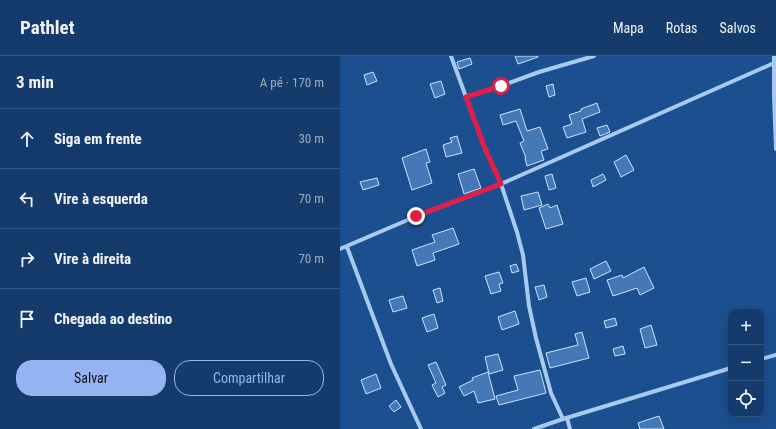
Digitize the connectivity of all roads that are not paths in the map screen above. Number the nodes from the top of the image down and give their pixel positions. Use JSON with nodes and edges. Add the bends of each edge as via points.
{"nodes":[{"id":1,"x":452,"y":56,"type":"edge"},
{"id":2,"x":594,"y":56,"type":"edge"},
{"id":3,"x":774,"y":56,"type":"edge"},
{"id":4,"x":774,"y":63,"type":"junction"},
{"id":5,"x":466,"y":97,"type":"junction"},
{"id":6,"x":776,"y":149,"type":"edge"},
{"id":7,"x":501,"y":184,"type":"junction"},
{"id":8,"x":347,"y":247,"type":"junction"},
{"id":9,"x":340,"y":249,"type":"edge"},
{"id":10,"x":776,"y":355,"type":"edge"},
{"id":11,"x":764,"y":358,"type":"edge"},
{"id":12,"x":728,"y":369,"type":"edge"},
{"id":13,"x":565,"y":418,"type":"junction"},
{"id":14,"x":420,"y":429,"type":"edge"},
{"id":15,"x":534,"y":429,"type":"edge"},
{"id":16,"x":570,"y":429,"type":"edge"}],
"edges":[{"from":1,"to":5,"type":"street"},
{"from":2,"to":5,"type":"street"},
{"from":3,"to":4,"type":"street"},
{"from":4,"to":6,"type":"street"},
{"from":4,"to":7,"type":"street"},
{"from":5,"to":7,"type":"street"},
{"from":7,"to":8,"type":"street","via":[[416,216]]},
{"from":7,"to":13,"type":"street","via":[[523,255],[529,306],[551,393]]},
{"from":8,"to":9,"type":"street"},
{"from":8,"to":14,"type":"street","via":[[391,364]]},
{"from":10,"to":11,"type":"street"},
{"from":12,"to":13,"type":"street"},
{"from":13,"to":15,"type":"street"},
{"from":13,"to":16,"type":"street"}]}
